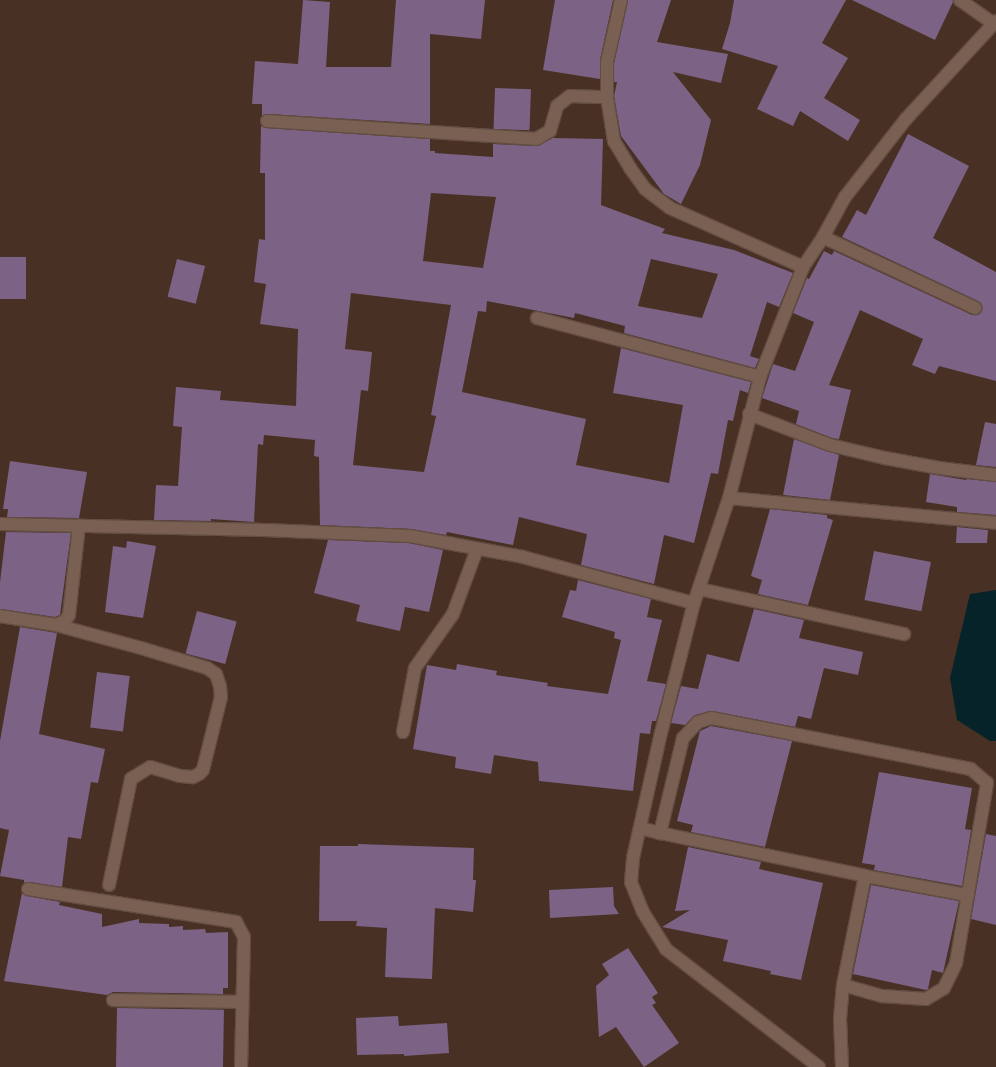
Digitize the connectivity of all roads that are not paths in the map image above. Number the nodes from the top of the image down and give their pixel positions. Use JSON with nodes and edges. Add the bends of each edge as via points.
{"nodes":[{"id":1,"x":620,"y":0,"type":"edge"},
{"id":2,"x":960,"y":0,"type":"edge"},
{"id":3,"x":995,"y":22,"type":"edge"},
{"id":4,"x":607,"y":97,"type":"junction"},
{"id":5,"x":267,"y":122,"type":"dead end"},
{"id":6,"x":823,"y":237,"type":"junction"},
{"id":7,"x":803,"y":267,"type":"junction"},
{"id":8,"x":975,"y":308,"type":"dead end"},
{"id":9,"x":537,"y":318,"type":"dead end"},
{"id":10,"x":760,"y":377,"type":"junction"},
{"id":11,"x":749,"y":414,"type":"junction"},
{"id":12,"x":996,"y":475,"type":"edge"},
{"id":13,"x":729,"y":498,"type":"junction"},
{"id":14,"x":996,"y":523,"type":"edge"},
{"id":15,"x":0,"y":524,"type":"edge"},
{"id":16,"x":78,"y":526,"type":"junction"},
{"id":17,"x":477,"y":549,"type":"junction"},
{"id":18,"x":699,"y":589,"type":"junction"},
{"id":19,"x":694,"y":603,"type":"junction"},
{"id":20,"x":0,"y":616,"type":"edge"},
{"id":21,"x":56,"y":625,"type":"junction"},
{"id":22,"x":904,"y":634,"type":"dead end"},
{"id":23,"x":403,"y":732,"type":"dead end"},
{"id":24,"x":640,"y":828,"type":"junction"},
{"id":25,"x":660,"y":833,"type":"junction"},
{"id":26,"x":865,"y":876,"type":"junction"},
{"id":27,"x":109,"y":885,"type":"dead end"},
{"id":28,"x":28,"y":889,"type":"dead end"},
{"id":29,"x":967,"y":895,"type":"junction"},
{"id":30,"x":843,"y":985,"type":"junction"},
{"id":31,"x":113,"y":1000,"type":"dead end"},
{"id":32,"x":241,"y":1002,"type":"junction"},
{"id":33,"x":241,"y":1067,"type":"edge"},
{"id":34,"x":819,"y":1067,"type":"edge"},
{"id":35,"x":842,"y":1067,"type":"edge"}],
"edges":[{"from":1,"to":4,"type":"street","via":[[607,62]]},
{"from":2,"to":3,"type":"street"},
{"from":3,"to":6,"type":"street","via":[[906,119],[845,197]]},
{"from":4,"to":5,"type":"street","via":[[570,96],[558,106],[550,131],[536,140]]},
{"from":4,"to":7,"type":"street","via":[[614,141],[645,189],[670,208]]},
{"from":6,"to":7,"type":"street"},
{"from":6,"to":8,"type":"street"},
{"from":7,"to":10,"type":"street"},
{"from":9,"to":10,"type":"street"},
{"from":10,"to":11,"type":"street"},
{"from":11,"to":12,"type":"street","via":[[830,445],[939,468]]},
{"from":11,"to":13,"type":"street"},
{"from":13,"to":14,"type":"street"},
{"from":13,"to":18,"type":"street"},
{"from":15,"to":16,"type":"street"},
{"from":16,"to":17,"type":"street","via":[[410,536]]},
{"from":16,"to":21,"type":"street","via":[[68,616],[65,621]]},
{"from":17,"to":19,"type":"street","via":[[523,557]]},
{"from":17,"to":23,"type":"street","via":[[453,614],[415,668]]},
{"from":18,"to":19,"type":"street"},
{"from":18,"to":22,"type":"street"},
{"from":19,"to":24,"type":"street"},
{"from":20,"to":21,"type":"street"},
{"from":21,"to":27,"type":"street","via":[[207,668],[216,674],[220,686],[221,697],[203,770],[193,777],[150,767],[131,779]]},
{"from":24,"to":25,"type":"street"},
{"from":24,"to":34,"type":"street","via":[[630,882],[643,912],[666,949]]},
{"from":25,"to":26,"type":"street"},
{"from":25,"to":29,"type":"street","via":[[683,738],[698,722],[711,718],[971,769],[986,783]]},
{"from":26,"to":29,"type":"street"},
{"from":26,"to":30,"type":"street"},
{"from":28,"to":32,"type":"street","via":[[236,922],[244,937]]},
{"from":29,"to":30,"type":"street","via":[[956,963],[944,988],[926,999],[882,996]]},
{"from":30,"to":35,"type":"street","via":[[840,1019]]},
{"from":31,"to":32,"type":"street"},
{"from":32,"to":33,"type":"street"}]}
